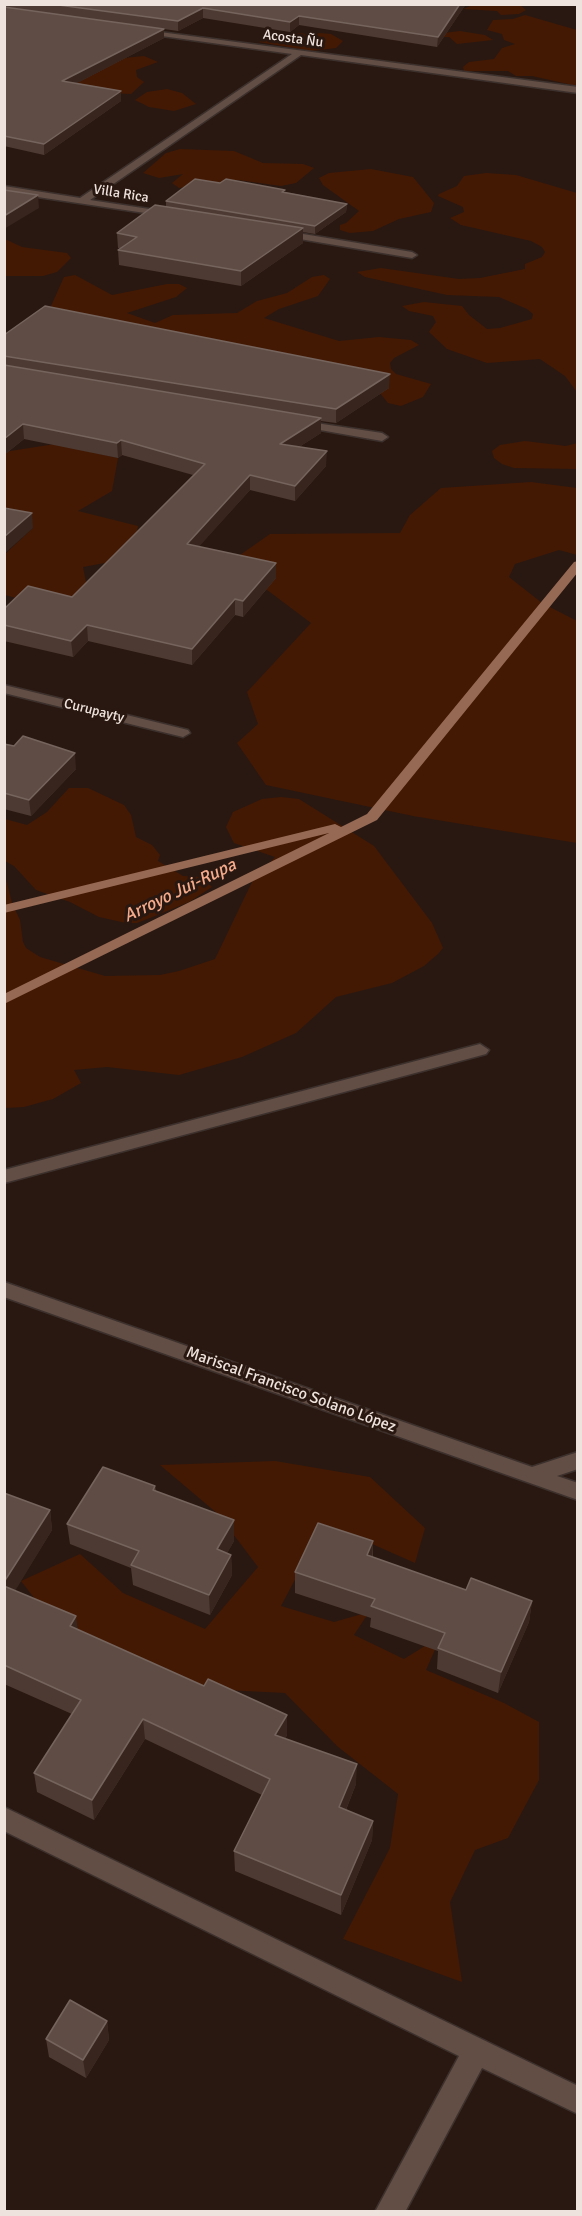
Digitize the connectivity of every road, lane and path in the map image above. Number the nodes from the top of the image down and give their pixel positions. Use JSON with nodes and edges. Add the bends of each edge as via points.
{"nodes":[{"id":1,"x":124,"y":29,"type":"edge"},
{"id":2,"x":298,"y":54,"type":"junction"},
{"id":3,"x":578,"y":90,"type":"edge"},
{"id":4,"x":4,"y":189,"type":"edge"},
{"id":5,"x":82,"y":201,"type":"junction"},
{"id":6,"x":177,"y":216,"type":"edge"},
{"id":7,"x":271,"y":231,"type":"edge"},
{"id":8,"x":412,"y":255,"type":"dead end"},
{"id":9,"x":288,"y":422,"type":"edge"},
{"id":10,"x":382,"y":437,"type":"dead end"},
{"id":11,"x":4,"y":689,"type":"edge"},
{"id":12,"x":183,"y":733,"type":"dead end"},
{"id":13,"x":480,"y":1050,"type":"dead end"},
{"id":14,"x":4,"y":1178,"type":"edge"},
{"id":15,"x":4,"y":1289,"type":"edge"},
{"id":16,"x":578,"y":1460,"type":"edge"},
{"id":17,"x":531,"y":1476,"type":"junction"},
{"id":18,"x":578,"y":1492,"type":"edge"},
{"id":19,"x":4,"y":1818,"type":"edge"},
{"id":20,"x":477,"y":2051,"type":"junction"},
{"id":21,"x":578,"y":2101,"type":"edge"},
{"id":22,"x":389,"y":2211,"type":"edge"}],
"edges":[{"from":1,"to":2,"type":"street","name":"Acosta Ñu"},
{"from":2,"to":3,"type":"street","name":"Acosta Ñu"},
{"from":2,"to":5,"type":"street"},
{"from":4,"to":5,"type":"street","name":"Villa Rica"},
{"from":5,"to":6,"type":"street","name":"Villa Rica"},
{"from":7,"to":8,"type":"street"},
{"from":9,"to":10,"type":"street"},
{"from":11,"to":12,"type":"street","name":"Curupayty"},
{"from":13,"to":14,"type":"street"},
{"from":15,"to":17,"type":"street","name":"Mariscal Francisco Solano López"},
{"from":16,"to":17,"type":"street"},
{"from":17,"to":18,"type":"street","name":"Mariscal Francisco Solano López"},
{"from":19,"to":20,"type":"street"},
{"from":20,"to":21,"type":"street"},
{"from":20,"to":22,"type":"street"}]}
